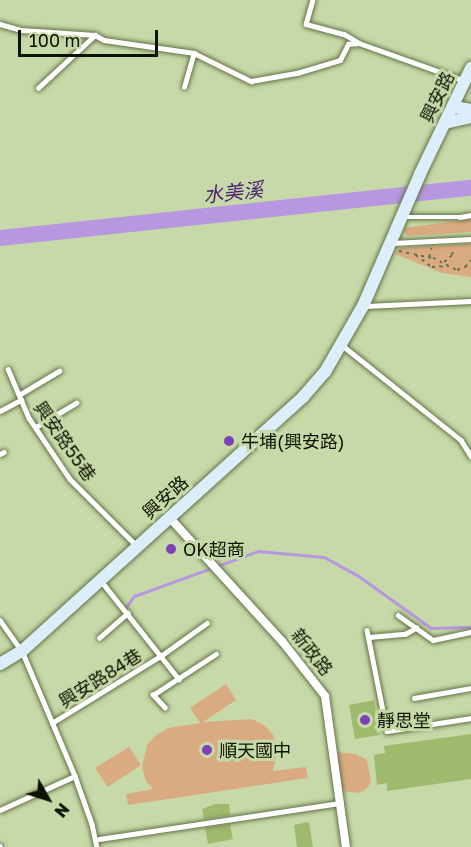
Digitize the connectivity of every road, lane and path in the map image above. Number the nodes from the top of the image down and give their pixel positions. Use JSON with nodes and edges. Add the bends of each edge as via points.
{"nodes":[{"id":1,"x":314,"y":0,"type":"edge"},
{"id":2,"x":0,"y":24,"type":"edge"},
{"id":3,"x":95,"y":35,"type":"junction"},
{"id":4,"x":359,"y":43,"type":"junction"},
{"id":5,"x":194,"y":54,"type":"junction"},
{"id":6,"x":471,"y":68,"type":"edge"},
{"id":7,"x":465,"y":81,"type":"junction"},
{"id":8,"x":184,"y":87,"type":"dead end"},
{"id":9,"x":38,"y":88,"type":"dead end"},
{"id":10,"x":453,"y":107,"type":"junction"},
{"id":11,"x":471,"y":110,"type":"edge"},
{"id":12,"x":471,"y":117,"type":"edge"},
{"id":13,"x":445,"y":123,"type":"junction"},
{"id":14,"x":471,"y":214,"type":"edge"},
{"id":15,"x":401,"y":217,"type":"junction"},
{"id":16,"x":471,"y":239,"type":"edge"},
{"id":17,"x":452,"y":240,"type":"junction"},
{"id":18,"x":432,"y":241,"type":"junction"},
{"id":19,"x":394,"y":246,"type":"junction"},
{"id":20,"x":416,"y":255,"type":"junction"},
{"id":21,"x":429,"y":257,"type":"junction"},
{"id":22,"x":471,"y":260,"type":"edge"},
{"id":23,"x":443,"y":262,"type":"junction"},
{"id":24,"x":450,"y":266,"type":"junction"},
{"id":25,"x":456,"y":270,"type":"junction"},
{"id":26,"x":454,"y":274,"type":"dead end"},
{"id":27,"x":471,"y":301,"type":"edge"},
{"id":28,"x":363,"y":306,"type":"junction"},
{"id":29,"x":342,"y":345,"type":"junction"},
{"id":30,"x":8,"y":369,"type":"dead end"},
{"id":31,"x":58,"y":371,"type":"dead end"},
{"id":32,"x":20,"y":397,"type":"junction"},
{"id":33,"x":76,"y":403,"type":"dead end"},
{"id":34,"x":0,"y":411,"type":"edge"},
{"id":35,"x":36,"y":427,"type":"junction"},
{"id":36,"x":471,"y":456,"type":"edge"},
{"id":37,"x":169,"y":517,"type":"junction"},
{"id":38,"x":137,"y":546,"type":"junction"},
{"id":39,"x":100,"y":580,"type":"junction"},
{"id":40,"x":128,"y":613,"type":"junction"},
{"id":41,"x":398,"y":615,"type":"dead end"},
{"id":42,"x":0,"y":620,"type":"edge"},
{"id":43,"x":207,"y":623,"type":"dead end"},
{"id":44,"x":416,"y":628,"type":"junction"},
{"id":45,"x":368,"y":630,"type":"dead end"},
{"id":46,"x":471,"y":632,"type":"edge"},
{"id":47,"x":369,"y":637,"type":"junction"},
{"id":48,"x":99,"y":638,"type":"dead end"},
{"id":49,"x":22,"y":651,"type":"junction"},
{"id":50,"x":216,"y":654,"type":"dead end"},
{"id":51,"x":162,"y":655,"type":"junction"},
{"id":52,"x":0,"y":664,"type":"edge"},
{"id":53,"x":179,"y":679,"type":"junction"},
{"id":54,"x":471,"y":688,"type":"edge"},
{"id":55,"x":414,"y":698,"type":"dead end"},
{"id":56,"x":165,"y":708,"type":"dead end"},
{"id":57,"x":471,"y":718,"type":"edge"},
{"id":58,"x":52,"y":723,"type":"junction"},
{"id":59,"x":75,"y":776,"type":"junction"},
{"id":60,"x":339,"y":803,"type":"junction"},
{"id":61,"x":0,"y":810,"type":"edge"},
{"id":62,"x":99,"y":839,"type":"dead end"},
{"id":63,"x":97,"y":847,"type":"edge"},
{"id":64,"x":346,"y":847,"type":"edge"}],
"edges":[{"from":1,"to":4,"type":"lane","via":[[306,24],[344,34]]},
{"from":2,"to":3,"type":"lane","via":[[21,30]]},
{"from":3,"to":5,"type":"lane","via":[[104,40]]},
{"from":3,"to":9,"type":"lane"},
{"from":4,"to":5,"type":"lane","via":[[348,44],[339,60],[251,81]]},
{"from":4,"to":7,"type":"lane"},
{"from":5,"to":8,"type":"lane"},
{"from":6,"to":7,"type":"street","name":"興安路"},
{"from":7,"to":10,"type":"street","name":"興安路"},
{"from":10,"to":11,"type":"street"},
{"from":10,"to":13,"type":"street","name":"興安路"},
{"from":12,"to":13,"type":"street"},
{"from":13,"to":15,"type":"street","name":"興安路"},
{"from":14,"to":15,"type":"lane"},
{"from":15,"to":19,"type":"street","name":"興安路"},
{"from":16,"to":17,"type":"lane"},
{"from":17,"to":18,"type":"lane"},
{"from":17,"to":23,"type":"path","via":[[452,255]]},
{"from":18,"to":19,"type":"lane"},
{"from":18,"to":21,"type":"path"},
{"from":19,"to":20,"type":"path"},
{"from":19,"to":28,"type":"street","name":"興安路"},
{"from":20,"to":21,"type":"path"},
{"from":20,"to":24,"type":"path","via":[[432,267]]},
{"from":21,"to":23,"type":"path"},
{"from":22,"to":25,"type":"path"},
{"from":23,"to":24,"type":"path"},
{"from":24,"to":25,"type":"path"},
{"from":25,"to":26,"type":"path"},
{"from":27,"to":28,"type":"lane"},
{"from":28,"to":29,"type":"street","name":"興安路"},
{"from":29,"to":36,"type":"lane","via":[[461,440]]},
{"from":29,"to":37,"type":"street","name":"興安路","via":[[303,397]]},
{"from":30,"to":32,"type":"lane","name":"興安路55巷"},
{"from":31,"to":32,"type":"lane"},
{"from":32,"to":34,"type":"lane"},
{"from":32,"to":35,"type":"lane","name":"興安路55巷"},
{"from":33,"to":35,"type":"lane"},
{"from":35,"to":38,"type":"lane","name":"興安路55巷","via":[[70,478]]},
{"from":37,"to":38,"type":"street","name":"興安路"},
{"from":37,"to":60,"type":"street","name":"新政路","via":[[282,641],[326,696]]},
{"from":38,"to":39,"type":"street","name":"興安路"},
{"from":39,"to":40,"type":"lane","name":"興安路84巷"},
{"from":39,"to":49,"type":"street","name":"興安路"},
{"from":40,"to":48,"type":"lane"},
{"from":40,"to":51,"type":"lane","name":"興安路84巷"},
{"from":41,"to":44,"type":"lane"},
{"from":42,"to":49,"type":"lane"},
{"from":43,"to":51,"type":"lane","name":"興安路84巷"},
{"from":44,"to":46,"type":"lane","via":[[432,640]]},
{"from":44,"to":47,"type":"lane","via":[[405,634]]},
{"from":45,"to":47,"type":"lane"},
{"from":47,"to":57,"type":"lane","via":[[387,731]]},
{"from":49,"to":52,"type":"street","name":"興安路"},
{"from":49,"to":58,"type":"lane"},
{"from":50,"to":53,"type":"lane"},
{"from":51,"to":53,"type":"lane","name":"興安路84巷"},
{"from":51,"to":58,"type":"lane","name":"興安路84巷"},
{"from":53,"to":56,"type":"lane","via":[[153,695]]},
{"from":54,"to":55,"type":"lane"},
{"from":58,"to":59,"type":"lane"},
{"from":59,"to":61,"type":"lane"},
{"from":59,"to":63,"type":"lane"},
{"from":60,"to":62,"type":"lane"},
{"from":60,"to":64,"type":"street","name":"新政路"}]}
